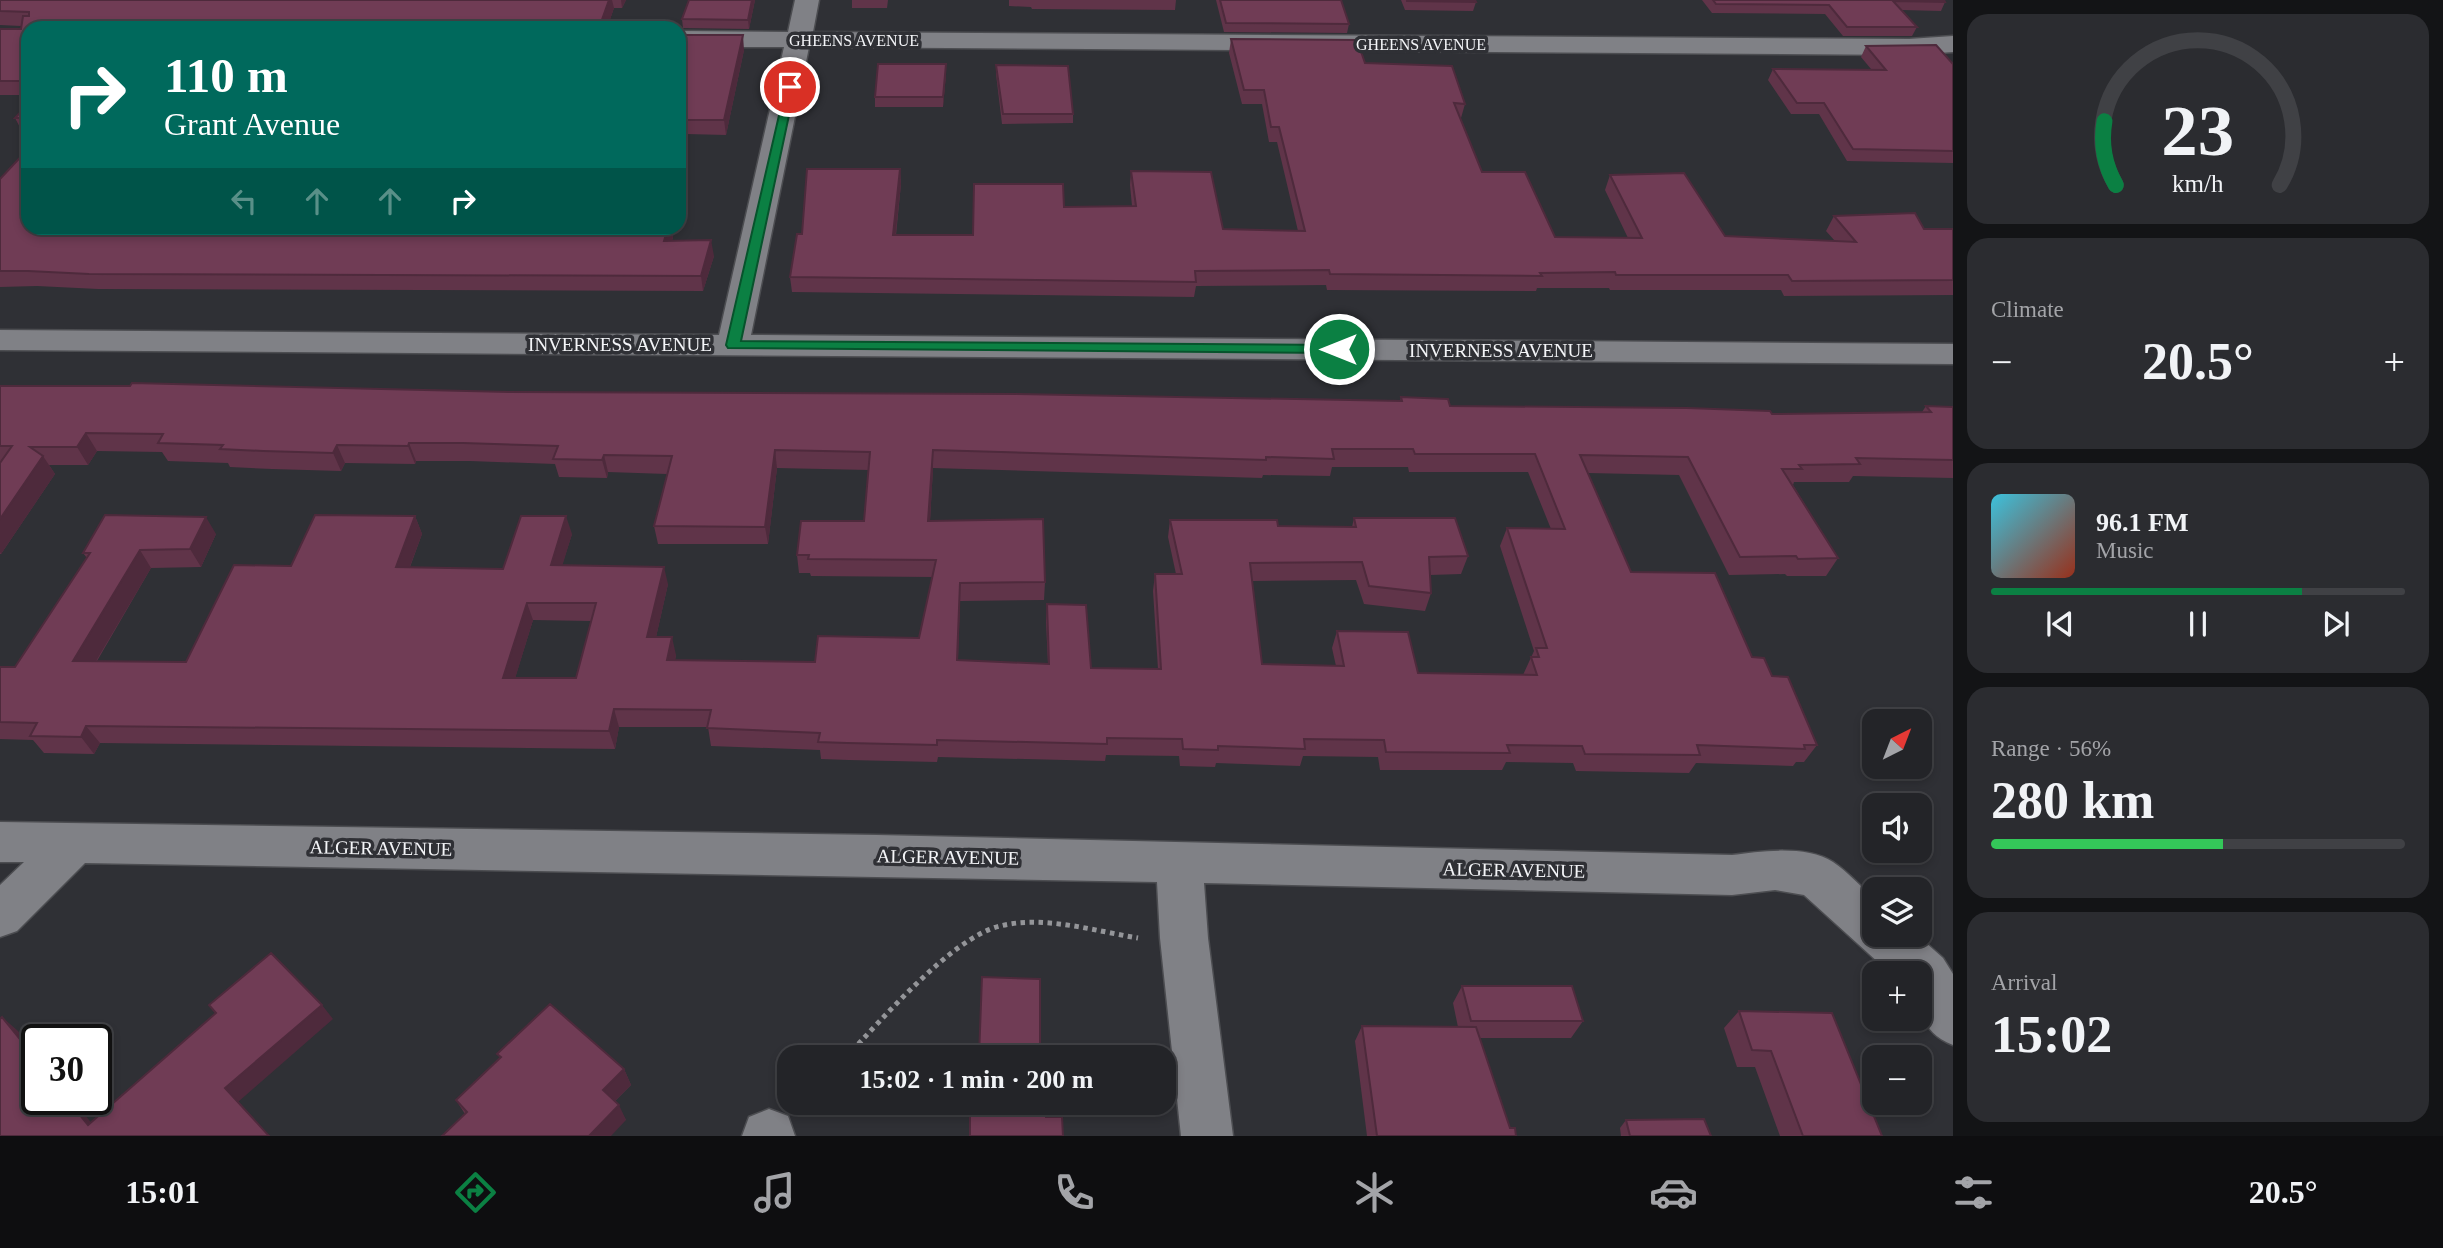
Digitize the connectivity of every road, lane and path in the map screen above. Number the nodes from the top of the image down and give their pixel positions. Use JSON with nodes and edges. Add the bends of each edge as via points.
{"nodes":[{"id":1,"x":807,"y":0,"type":"edge"},
{"id":2,"x":686,"y":39,"type":"edge"},
{"id":3,"x":800,"y":40,"type":"junction"},
{"id":4,"x":1953,"y":44,"type":"edge"},
{"id":5,"x":0,"y":340,"type":"edge"},
{"id":6,"x":733,"y":345,"type":"junction"},
{"id":7,"x":1953,"y":354,"type":"edge"},
{"id":8,"x":0,"y":842,"type":"edge"},
{"id":9,"x":76,"y":842,"type":"junction"},
{"id":10,"x":1179,"y":863,"type":"junction"},
{"id":11,"x":0,"y":916,"type":"edge"},
{"id":12,"x":1862,"y":917,"type":"edge"},
{"id":13,"x":1184,"y":939,"type":"junction"},
{"id":14,"x":1896,"y":947,"type":"edge"},
{"id":15,"x":1953,"y":1021,"type":"edge"},
{"id":16,"x":859,"y":1045,"type":"edge"},
{"id":17,"x":1207,"y":1136,"type":"edge"}],
"edges":[{"from":1,"to":3,"type":"street"},
{"from":2,"to":3,"type":"street","name":"GHEENS AVENUE"},
{"from":3,"to":4,"type":"street","name":"GHEENS AVENUE","via":[[1763,47]]},
{"from":3,"to":6,"type":"street"},
{"from":5,"to":6,"type":"street","name":"INVERNESS AVENUE"},
{"from":6,"to":7,"type":"street","name":"INVERNESS AVENUE"},
{"from":8,"to":9,"type":"street","name":"ALGER AVENUE"},
{"from":9,"to":10,"type":"street","name":"ALGER AVENUE"},
{"from":9,"to":11,"type":"street"},
{"from":10,"to":12,"type":"street","name":"ALGER AVENUE","via":[[1732,875],[1774,870],[1816,876]]},
{"from":10,"to":13,"type":"street"},
{"from":13,"to":16,"type":"path","via":[[1035,924],[998,926],[958,950]]},
{"from":13,"to":17,"type":"street"},
{"from":14,"to":15,"type":"street","via":[[1926,974]]}]}
